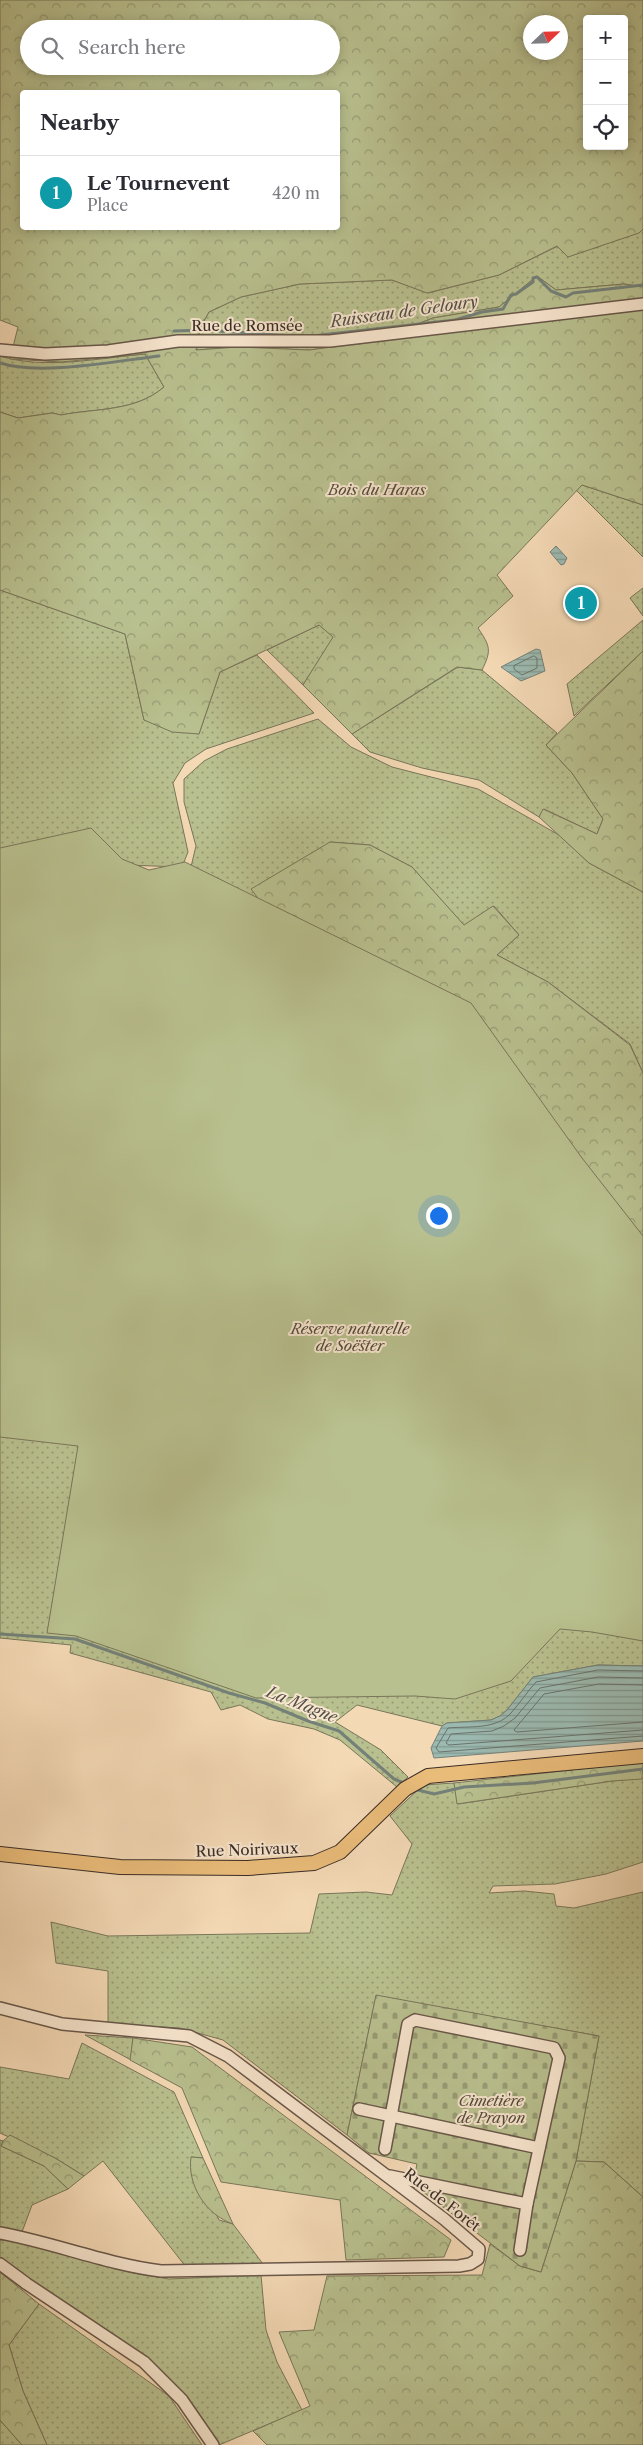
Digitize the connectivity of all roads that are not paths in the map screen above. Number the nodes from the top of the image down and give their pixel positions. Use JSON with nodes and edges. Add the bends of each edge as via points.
{"nodes":[{"id":1,"x":643,"y":304,"type":"edge"},
{"id":2,"x":0,"y":350,"type":"edge"},
{"id":3,"x":643,"y":1756,"type":"edge"},
{"id":4,"x":0,"y":1854,"type":"edge"},
{"id":5,"x":0,"y":2008,"type":"edge"},
{"id":6,"x":359,"y":2109,"type":"dead end"},
{"id":7,"x":391,"y":2116,"type":"junction"},
{"id":8,"x":539,"y":2148,"type":"junction"},
{"id":9,"x":385,"y":2149,"type":"dead end"},
{"id":10,"x":386,"y":2175,"type":"junction"},
{"id":11,"x":527,"y":2204,"type":"junction"},
{"id":12,"x":0,"y":2233,"type":"edge"},
{"id":13,"x":520,"y":2250,"type":"dead end"},
{"id":14,"x":0,"y":2264,"type":"edge"},
{"id":15,"x":213,"y":2445,"type":"edge"}],
"edges":[{"from":1,"to":2,"type":"street","name":"Rue de Romsée","via":[[330,340],[178,341],[108,351],[45,354]]},
{"from":3,"to":4,"type":"main road","name":"Rue Noirivaux","via":[[428,1776],[410,1785],[340,1852],[314,1863],[248,1868],[120,1867]]},
{"from":5,"to":10,"type":"street","name":"Rue de Forêt","via":[[62,2024],[189,2036],[228,2056]]},
{"from":6,"to":7,"type":"street"},
{"from":7,"to":8,"type":"street"},
{"from":7,"to":8,"type":"street","via":[[408,2024],[415,2020],[554,2048],[559,2058]]},
{"from":7,"to":9,"type":"street"},
{"from":8,"to":11,"type":"street"},
{"from":10,"to":11,"type":"street"},
{"from":10,"to":12,"type":"street","name":"Rue de Forêt","via":[[466,2235],[479,2248],[478,2259],[459,2266],[161,2271],[136,2268]]},
{"from":11,"to":13,"type":"street"},
{"from":14,"to":15,"type":"street","via":[[144,2362],[182,2400]]}]}
